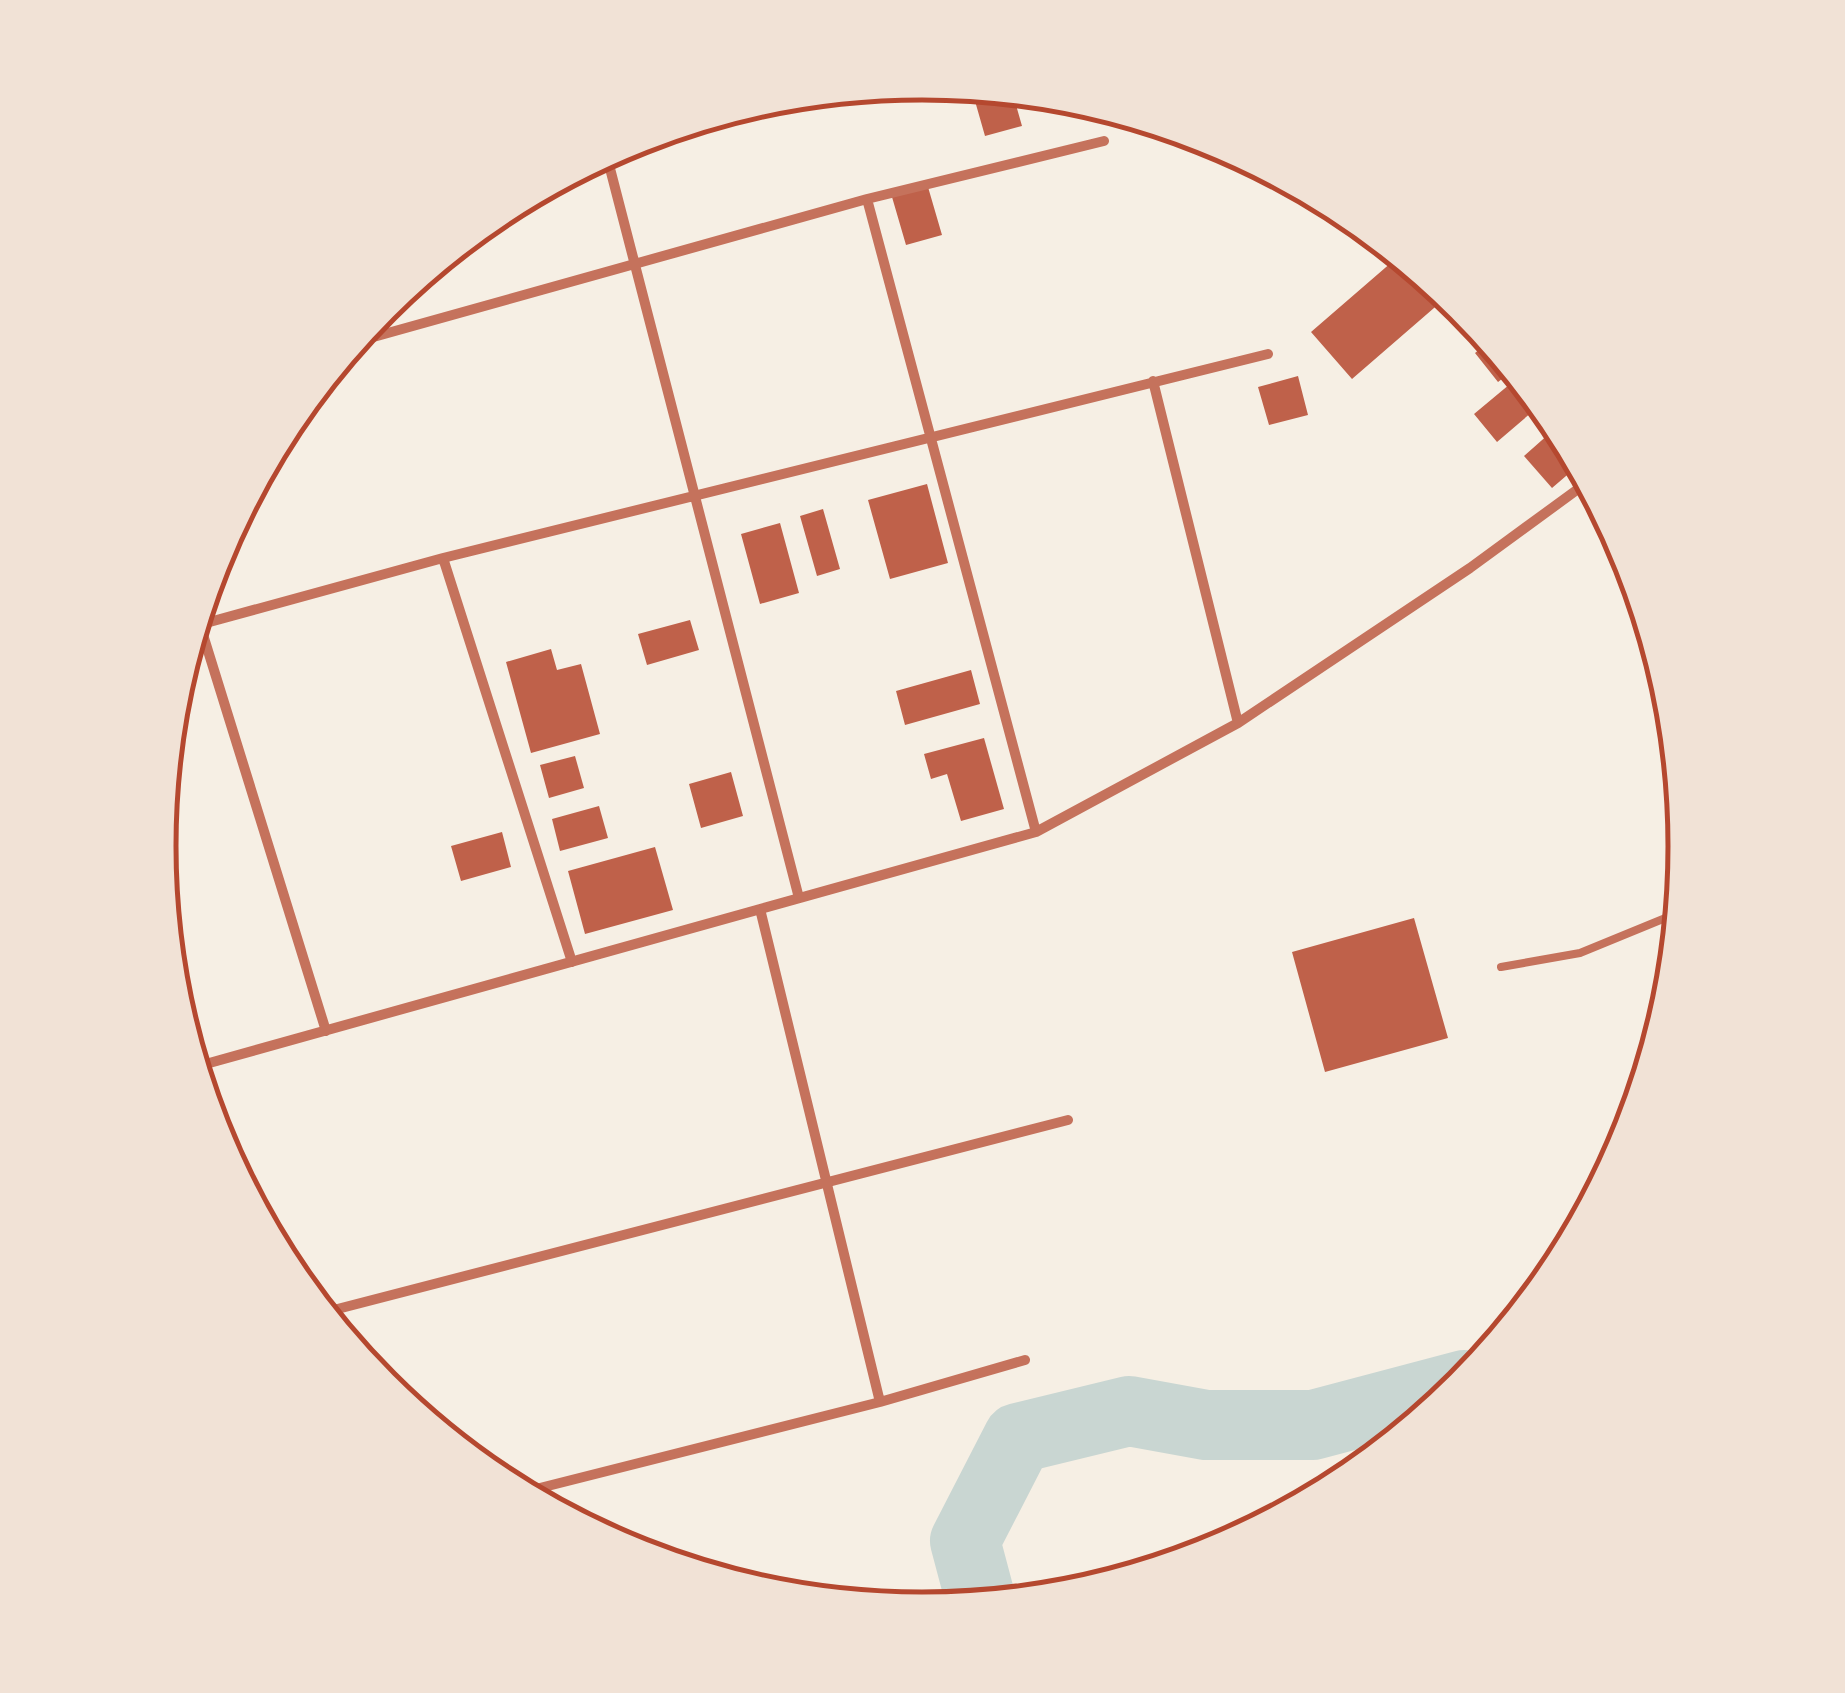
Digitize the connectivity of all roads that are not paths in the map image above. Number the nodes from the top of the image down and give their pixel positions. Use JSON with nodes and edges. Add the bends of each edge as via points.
{"nodes":[{"id":1,"x":1104,"y":141,"type":"dead end"},
{"id":2,"x":610,"y":169,"type":"edge"},
{"id":3,"x":868,"y":199,"type":"junction"},
{"id":4,"x":636,"y":264,"type":"junction"},
{"id":5,"x":379,"y":335,"type":"edge"},
{"id":6,"x":1268,"y":354,"type":"dead end"},
{"id":7,"x":1153,"y":381,"type":"junction"},
{"id":8,"x":932,"y":438,"type":"junction"},
{"id":9,"x":1577,"y":489,"type":"edge"},
{"id":10,"x":693,"y":495,"type":"junction"},
{"id":11,"x":443,"y":558,"type":"junction"},
{"id":12,"x":211,"y":621,"type":"edge"},
{"id":13,"x":204,"y":644,"type":"edge"},
{"id":14,"x":1238,"y":723,"type":"junction"},
{"id":15,"x":1036,"y":832,"type":"junction"},
{"id":16,"x":799,"y":898,"type":"junction"},
{"id":17,"x":760,"y":909,"type":"junction"},
{"id":18,"x":1665,"y":918,"type":"edge"},
{"id":19,"x":572,"y":962,"type":"junction"},
{"id":20,"x":1502,"y":967,"type":"dead end"},
{"id":21,"x":326,"y":1031,"type":"junction"},
{"id":22,"x":208,"y":1062,"type":"edge"},
{"id":23,"x":1068,"y":1120,"type":"dead end"},
{"id":24,"x":826,"y":1182,"type":"junction"},
{"id":25,"x":337,"y":1309,"type":"edge"},
{"id":26,"x":1025,"y":1360,"type":"dead end"},
{"id":27,"x":880,"y":1402,"type":"junction"},
{"id":28,"x":542,"y":1488,"type":"edge"}],
"edges":[{"from":1,"to":3,"type":"street"},
{"from":2,"to":4,"type":"street"},
{"from":3,"to":4,"type":"street"},
{"from":3,"to":8,"type":"street"},
{"from":4,"to":5,"type":"street"},
{"from":4,"to":10,"type":"street"},
{"from":6,"to":7,"type":"street"},
{"from":7,"to":8,"type":"street"},
{"from":7,"to":14,"type":"street"},
{"from":8,"to":10,"type":"street"},
{"from":8,"to":15,"type":"street"},
{"from":9,"to":14,"type":"street"},
{"from":10,"to":11,"type":"street"},
{"from":10,"to":16,"type":"street"},
{"from":11,"to":12,"type":"street"},
{"from":11,"to":19,"type":"street"},
{"from":13,"to":21,"type":"street"},
{"from":14,"to":15,"type":"street"},
{"from":15,"to":16,"type":"street"},
{"from":16,"to":17,"type":"street"},
{"from":17,"to":19,"type":"street"},
{"from":17,"to":24,"type":"street"},
{"from":18,"to":20,"type":"lane","via":[[1580,952]]},
{"from":19,"to":21,"type":"street"},
{"from":21,"to":22,"type":"street"},
{"from":23,"to":24,"type":"street"},
{"from":24,"to":25,"type":"street"},
{"from":24,"to":27,"type":"street"},
{"from":26,"to":27,"type":"street"},
{"from":27,"to":28,"type":"street"}]}
